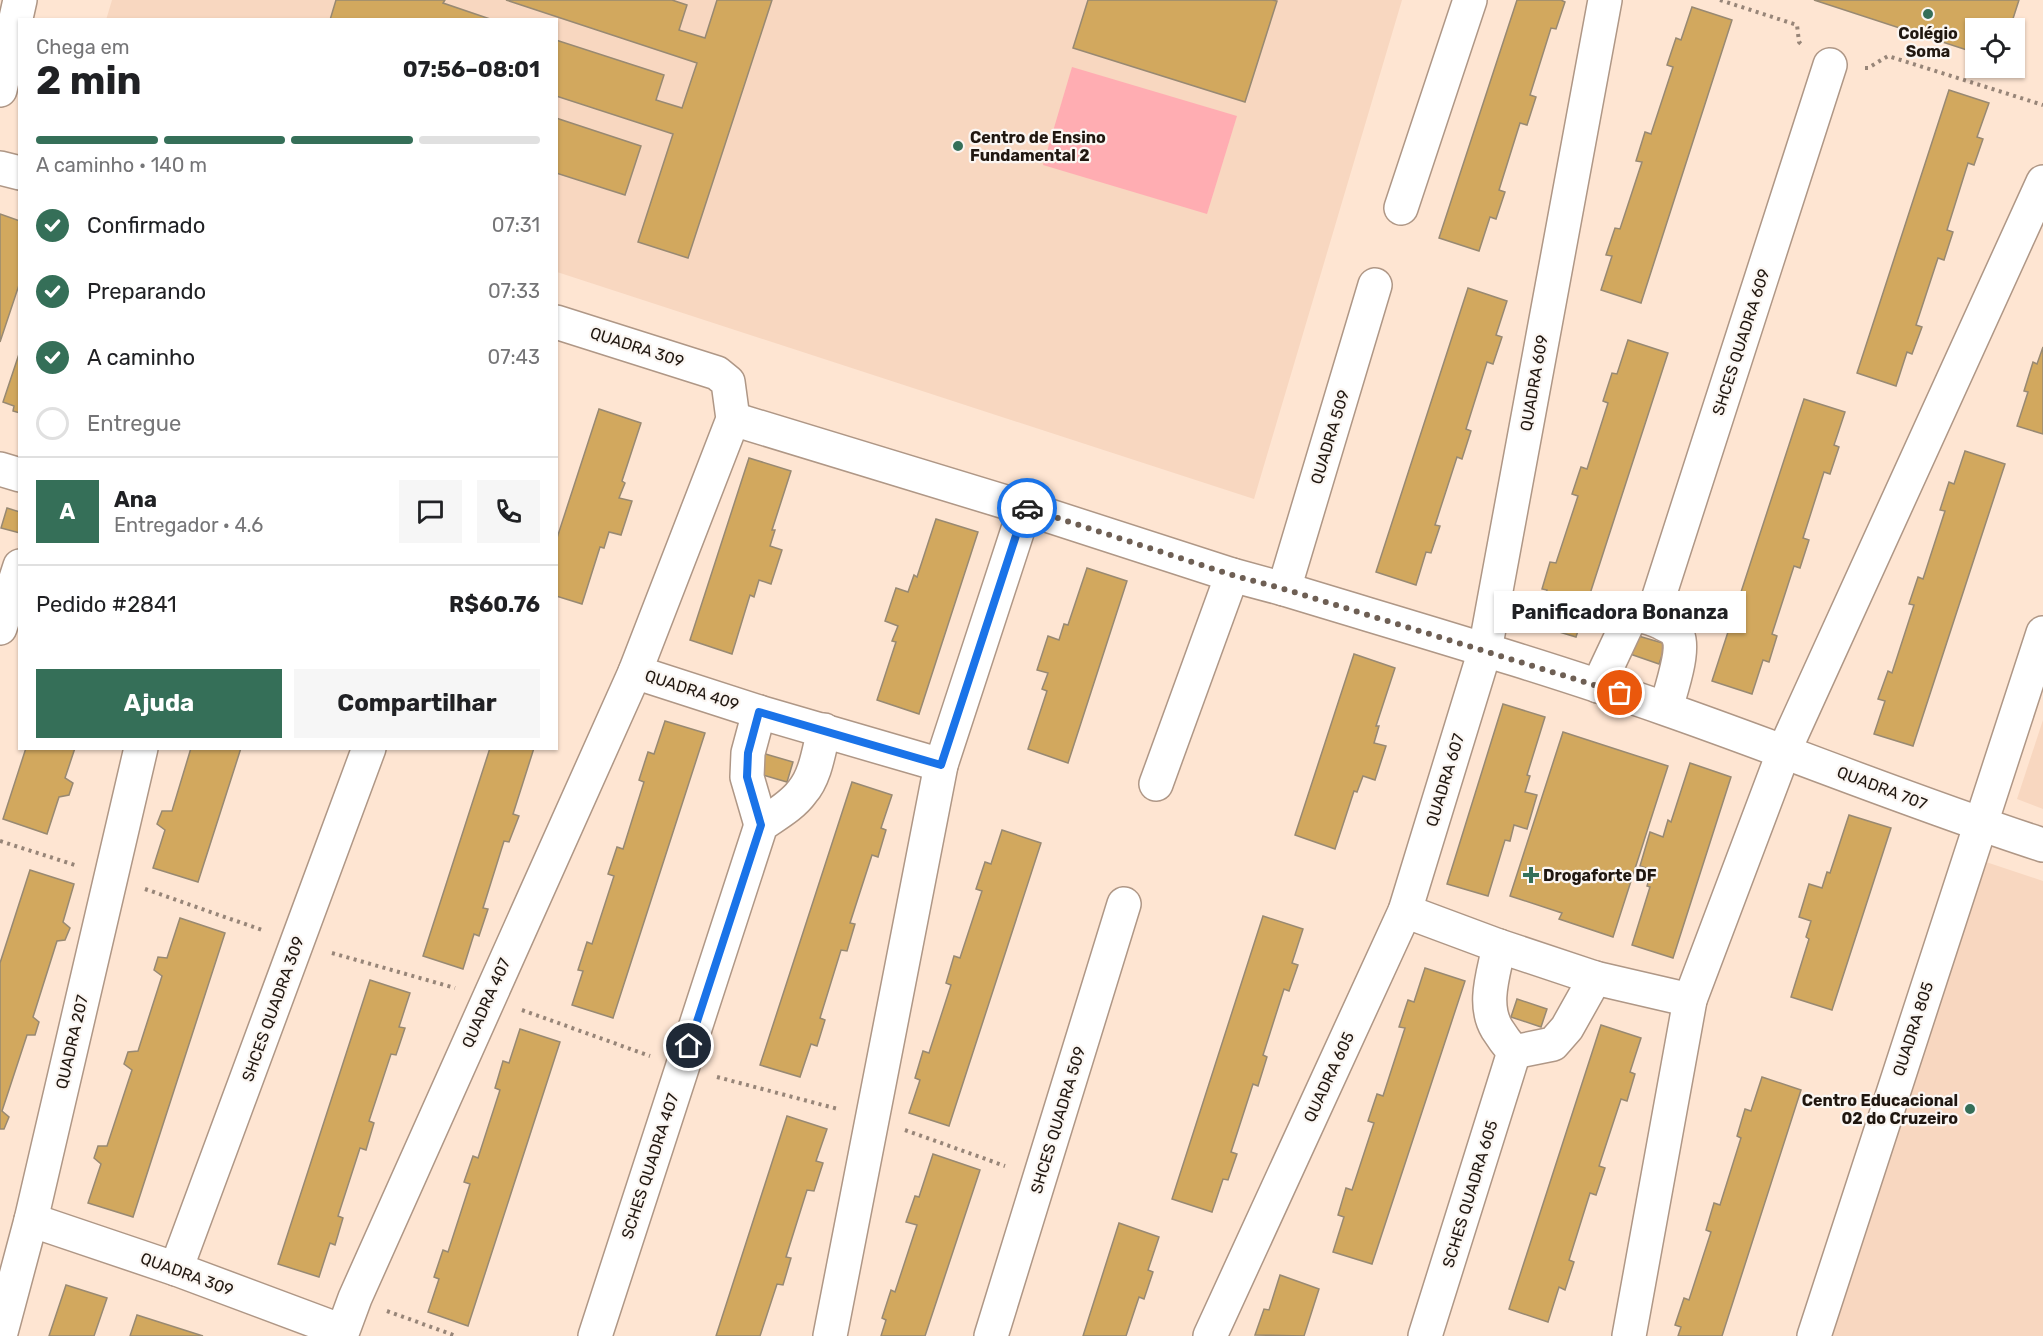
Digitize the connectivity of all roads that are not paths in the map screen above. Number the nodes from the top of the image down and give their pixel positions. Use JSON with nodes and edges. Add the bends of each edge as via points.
{"nodes":[{"id":1,"x":20,"y":0,"type":"edge"},
{"id":2,"x":1470,"y":0,"type":"edge"},
{"id":3,"x":1605,"y":0,"type":"edge"},
{"id":4,"x":1830,"y":65,"type":"road end"},
{"id":5,"x":0,"y":90,"type":"edge"},
{"id":6,"x":0,"y":168,"type":"edge"},
{"id":7,"x":18,"y":172,"type":"edge"},
{"id":8,"x":2043,"y":182,"type":"edge"},
{"id":9,"x":1401,"y":207,"type":"dead end"},
{"id":10,"x":1376,"y":285,"type":"dead end"},
{"id":11,"x":558,"y":323,"type":"edge"},
{"id":12,"x":717,"y":373,"type":"joint"},
{"id":13,"x":733,"y":419,"type":"junction"},
{"id":14,"x":0,"y":469,"type":"edge"},
{"id":15,"x":18,"y":474,"type":"edge"},
{"id":16,"x":1025,"y":508,"type":"junction"},
{"id":17,"x":18,"y":572,"type":"edge"},
{"id":18,"x":1232,"y":575,"type":"junction"},
{"id":19,"x":1284,"y":589,"type":"junction"},
{"id":20,"x":1652,"y":618,"type":"junction"},
{"id":21,"x":0,"y":628,"type":"edge"},
{"id":22,"x":2043,"y":633,"type":"edge"},
{"id":23,"x":1485,"y":650,"type":"junction"},
{"id":24,"x":634,"y":672,"type":"junction"},
{"id":25,"x":1598,"y":686,"type":"junction"},
{"id":26,"x":1665,"y":708,"type":"junction"},
{"id":27,"x":759,"y":712,"type":"junction"},
{"id":28,"x":825,"y":730,"type":"junction"},
{"id":29,"x":141,"y":750,"type":"edge"},
{"id":30,"x":368,"y":750,"type":"edge"},
{"id":31,"x":1784,"y":751,"type":"junction"},
{"id":32,"x":941,"y":765,"type":"junction"},
{"id":33,"x":1156,"y":784,"type":"dead end"},
{"id":34,"x":1979,"y":824,"type":"junction"},
{"id":35,"x":761,"y":825,"type":"junction"},
{"id":36,"x":2043,"y":845,"type":"edge"},
{"id":37,"x":1124,"y":904,"type":"dead end"},
{"id":38,"x":1405,"y":911,"type":"junction"},
{"id":39,"x":1499,"y":946,"type":"junction"},
{"id":40,"x":1595,"y":978,"type":"junction"},
{"id":41,"x":1690,"y":1000,"type":"junction"},
{"id":42,"x":1514,"y":1052,"type":"junction"},
{"id":43,"x":31,"y":1220,"type":"junction"},
{"id":44,"x":176,"y":1269,"type":"junction"},
{"id":45,"x":341,"y":1334,"type":"edge"},
{"id":46,"x":0,"y":1336,"type":"edge"},
{"id":47,"x":595,"y":1336,"type":"edge"},
{"id":48,"x":830,"y":1336,"type":"edge"},
{"id":49,"x":991,"y":1336,"type":"edge"},
{"id":50,"x":1210,"y":1336,"type":"edge"},
{"id":51,"x":1425,"y":1336,"type":"edge"},
{"id":52,"x":1629,"y":1336,"type":"edge"},
{"id":53,"x":1814,"y":1336,"type":"edge"}],
"edges":[{"from":1,"to":5,"type":"street"},
{"from":2,"to":9,"type":"street"},
{"from":3,"to":23,"type":"street","name":"QUADRA 609"},
{"from":4,"to":20,"type":"street","name":"SHCES QUADRA 609"},
{"from":6,"to":7,"type":"street"},
{"from":8,"to":31,"type":"street"},
{"from":10,"to":19,"type":"street","name":"QUADRA 509"},
{"from":11,"to":12,"type":"street","name":"QUADRA 309"},
{"from":12,"to":13,"type":"street","name":"QUADRA 409","via":[[728,382]]},
{"from":13,"to":16,"type":"street"},
{"from":13,"to":24,"type":"street","name":"QUADRA 409"},
{"from":14,"to":15,"type":"street"},
{"from":16,"to":18,"type":"street"},
{"from":16,"to":32,"type":"street"},
{"from":17,"to":21,"type":"street"},
{"from":18,"to":19,"type":"street"},
{"from":18,"to":33,"type":"street"},
{"from":19,"to":23,"type":"street"},
{"from":20,"to":25,"type":"street","via":[[1630,618]]},
{"from":20,"to":26,"type":"street","via":[[1674,630],[1679,639],[1677,669]]},
{"from":22,"to":34,"type":"street","name":"QUADRA 805"},
{"from":23,"to":25,"type":"street"},
{"from":23,"to":38,"type":"street","name":"QUADRA 607"},
{"from":24,"to":27,"type":"street","name":"QUADRA 409"},
{"from":24,"to":45,"type":"street","name":"QUADRA 407"},
{"from":25,"to":26,"type":"street"},
{"from":26,"to":31,"type":"street"},
{"from":27,"to":28,"type":"street","name":"QUADRA 409"},
{"from":27,"to":35,"type":"street","via":[[748,753],[747,777]]},
{"from":28,"to":32,"type":"street","name":"QUADRA 409"},
{"from":28,"to":35,"type":"street","via":[[804,791]]},
{"from":29,"to":43,"type":"street","name":"QUADRA 207"},
{"from":30,"to":44,"type":"street","name":"SHCES QUADRA 309"},
{"from":31,"to":34,"type":"street","name":"QUADRA 707"},
{"from":31,"to":41,"type":"street"},
{"from":32,"to":48,"type":"street"},
{"from":34,"to":36,"type":"street"},
{"from":34,"to":53,"type":"street","name":"QUADRA 805"},
{"from":35,"to":47,"type":"street","name":"SCHES QUADRA 407"},
{"from":37,"to":49,"type":"street","name":"SHCES QUADRA 509"},
{"from":38,"to":39,"type":"street"},
{"from":38,"to":50,"type":"street","name":"QUADRA 605"},
{"from":39,"to":40,"type":"street"},
{"from":39,"to":42,"type":"street","via":[[1490,995],[1491,1014]]},
{"from":40,"to":41,"type":"street"},
{"from":40,"to":42,"type":"street","via":[[1567,1029],[1553,1044]]},
{"from":41,"to":52,"type":"street"},
{"from":42,"to":51,"type":"street","name":"SCHES QUADRA 605"},
{"from":43,"to":44,"type":"street","name":"QUADRA 309"},
{"from":43,"to":46,"type":"street","name":"QUADRA 207"},
{"from":44,"to":45,"type":"street","name":"QUADRA 309"}]}
